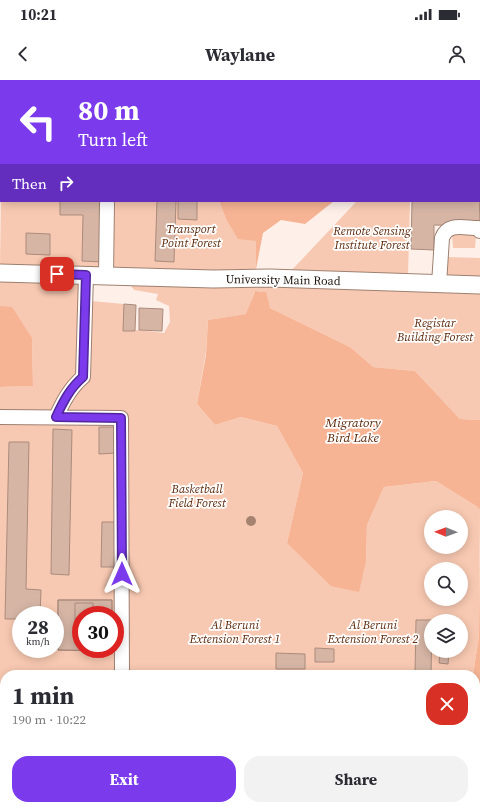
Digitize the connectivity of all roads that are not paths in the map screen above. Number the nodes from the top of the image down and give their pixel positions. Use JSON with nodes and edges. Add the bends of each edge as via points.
{"nodes":[{"id":1,"x":107,"y":203,"type":"dead end"},
{"id":2,"x":480,"y":231,"type":"edge"},
{"id":3,"x":0,"y":273,"type":"edge"},
{"id":4,"x":86,"y":275,"type":"junction"},
{"id":5,"x":106,"y":276,"type":"junction"},
{"id":6,"x":439,"y":284,"type":"junction"},
{"id":7,"x":480,"y":285,"type":"edge"},
{"id":8,"x":0,"y":417,"type":"edge"},
{"id":9,"x":56,"y":417,"type":"junction"},
{"id":10,"x":122,"y":670,"type":"edge"}],
"edges":[{"from":1,"to":5,"type":"street"},
{"from":2,"to":6,"type":"street","via":[[478,228],[450,227],[444,232]]},
{"from":3,"to":4,"type":"street","name":"University Main Road"},
{"from":4,"to":5,"type":"street","name":"University Main Road"},
{"from":4,"to":9,"type":"street","via":[[83,377],[75,383]]},
{"from":5,"to":6,"type":"street","name":"University Main Road"},
{"from":6,"to":7,"type":"street","name":"University Main Road"},
{"from":8,"to":9,"type":"street"},
{"from":9,"to":10,"type":"street","via":[[121,418]]}]}
